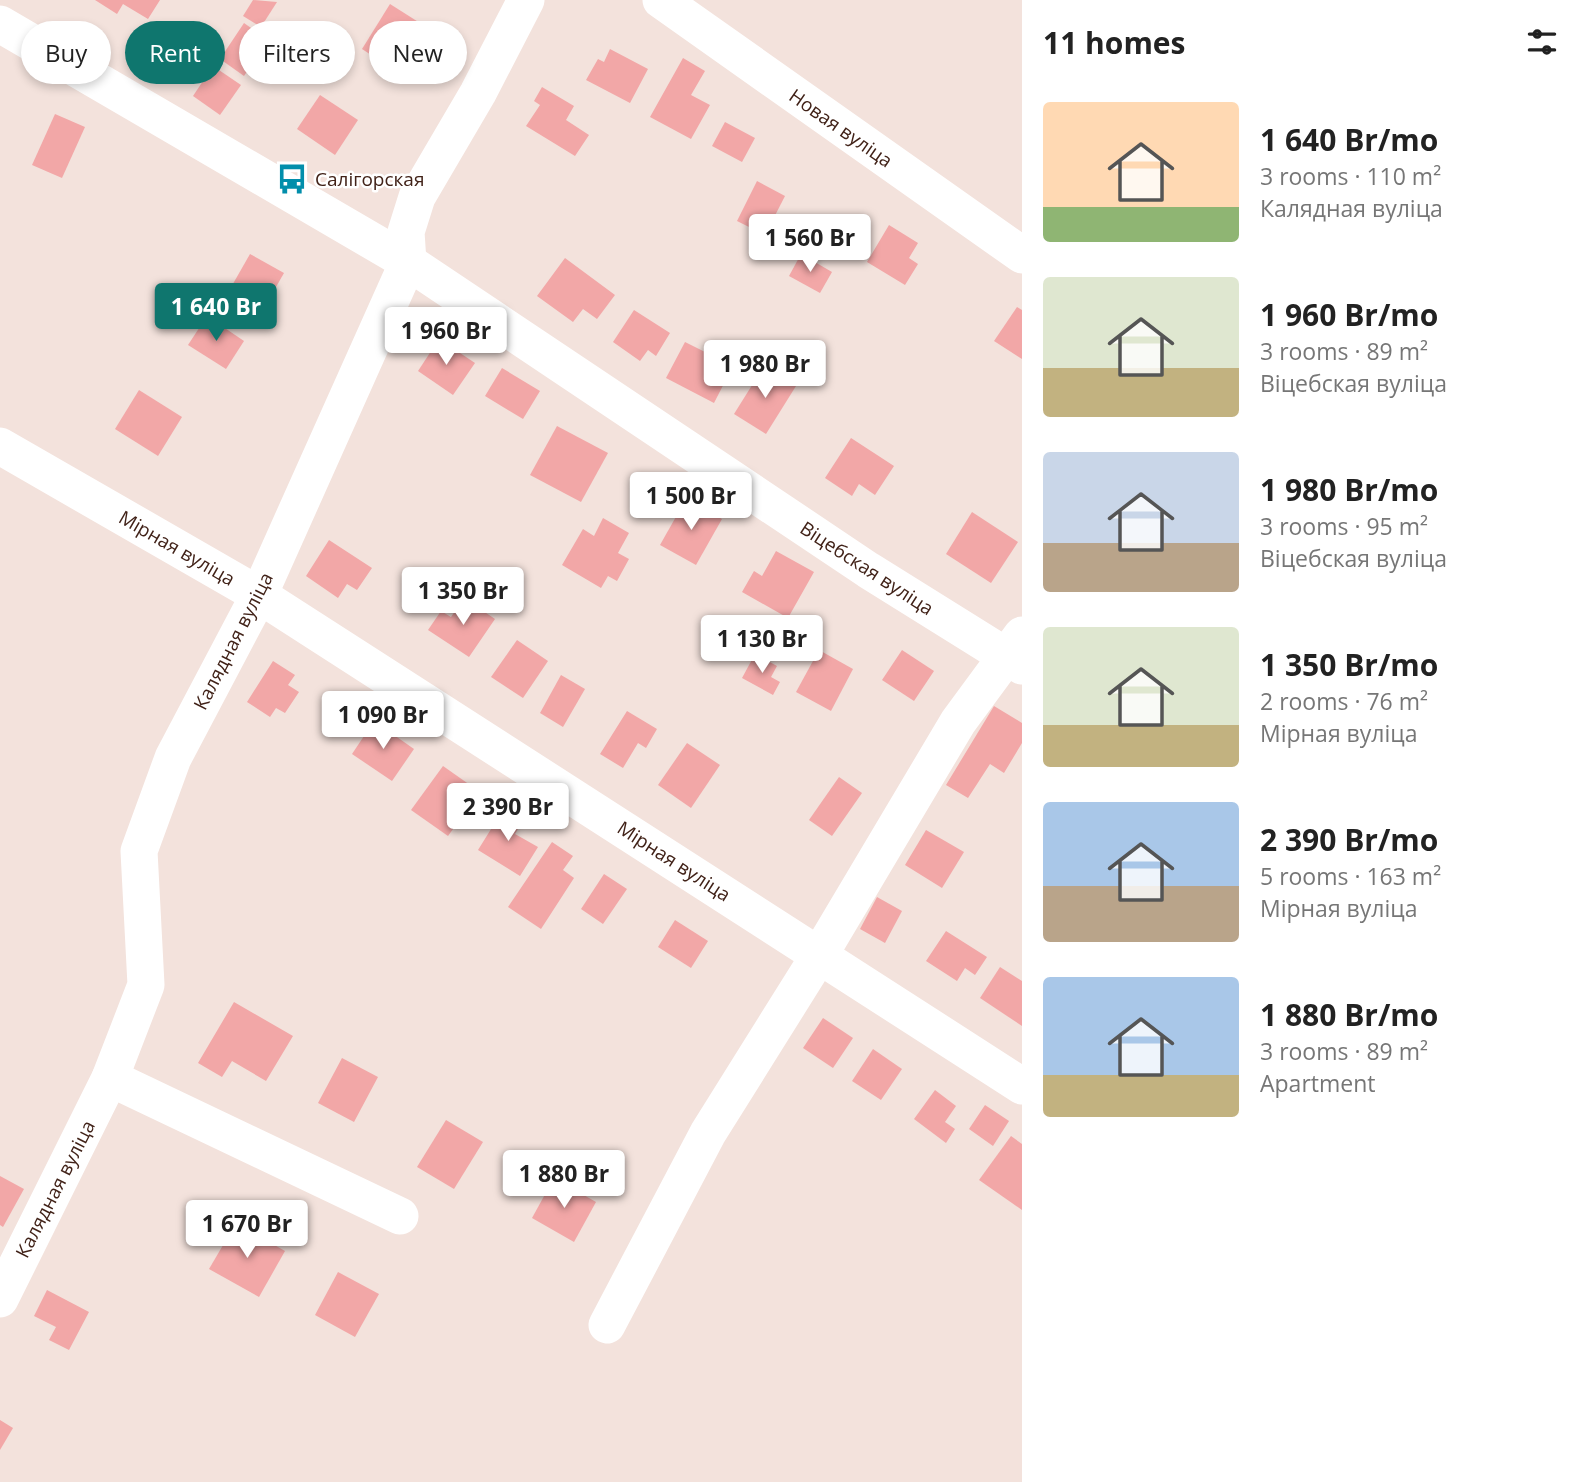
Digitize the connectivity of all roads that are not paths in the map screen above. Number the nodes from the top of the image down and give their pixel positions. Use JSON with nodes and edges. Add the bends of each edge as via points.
{"nodes":[{"id":1,"x":526,"y":0,"type":"edge"},
{"id":2,"x":661,"y":0,"type":"edge"},
{"id":3,"x":0,"y":24,"type":"edge"},
{"id":4,"x":1022,"y":255,"type":"edge"},
{"id":5,"x":408,"y":262,"type":"junction"},
{"id":6,"x":0,"y":446,"type":"edge"},
{"id":7,"x":259,"y":596,"type":"junction"},
{"id":8,"x":1017,"y":653,"type":"edge"},
{"id":9,"x":820,"y":954,"type":"junction"},
{"id":10,"x":110,"y":1078,"type":"junction"},
{"id":11,"x":1022,"y":1086,"type":"edge"},
{"id":12,"x":400,"y":1216,"type":"dead end"},
{"id":13,"x":0,"y":1298,"type":"edge"},
{"id":14,"x":607,"y":1325,"type":"dead end"}],
"edges":[{"from":1,"to":5,"type":"street","name":"Калядная вуліца","via":[[417,197],[406,232]]},
{"from":2,"to":4,"type":"street","name":"Новая вуліца"},
{"from":3,"to":5,"type":"street","name":"Віцебская вуліца"},
{"from":5,"to":7,"type":"street","name":"Калядная вуліца"},
{"from":5,"to":8,"type":"street","name":"Віцебская вуліца","via":[[868,570]]},
{"from":6,"to":7,"type":"street","name":"Мірная вуліца"},
{"from":7,"to":9,"type":"street","name":"Мірная вуліца"},
{"from":7,"to":10,"type":"street","name":"Калядная вуліца","via":[[173,758],[139,851],[146,985]]},
{"from":8,"to":9,"type":"street","via":[[958,722]]},
{"from":9,"to":11,"type":"street","name":"Мірная вуліца"},
{"from":9,"to":14,"type":"street","via":[[708,1133]]},
{"from":10,"to":12,"type":"street"},
{"from":10,"to":13,"type":"street","name":"Калядная вуліца"}]}
